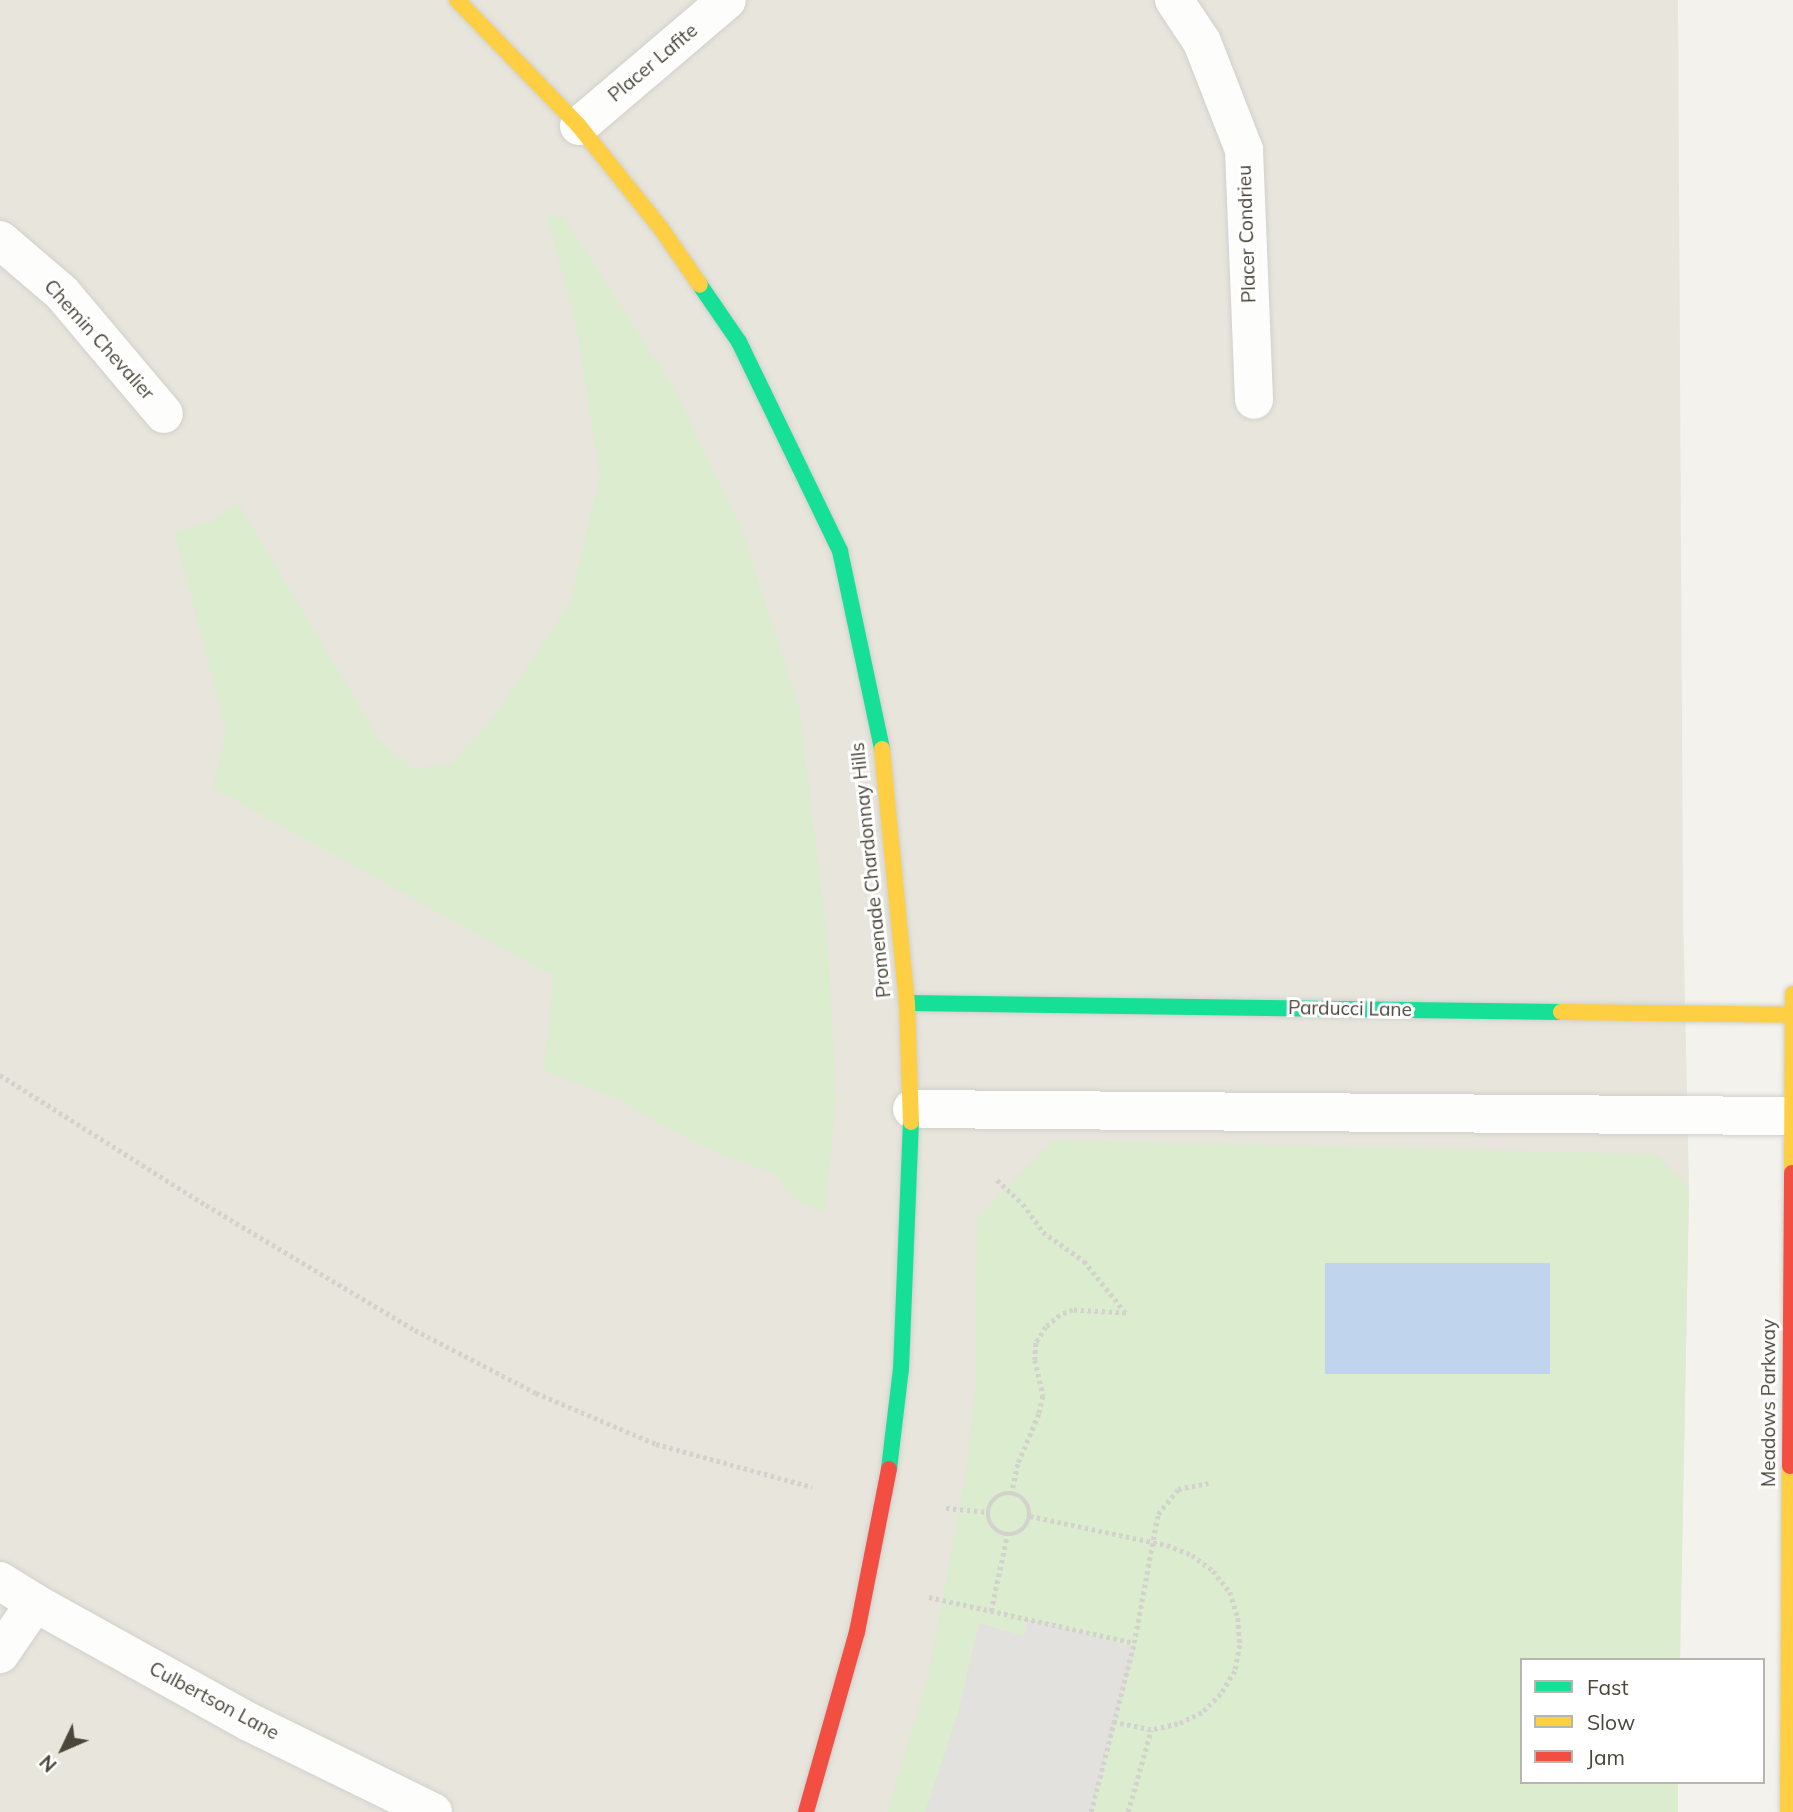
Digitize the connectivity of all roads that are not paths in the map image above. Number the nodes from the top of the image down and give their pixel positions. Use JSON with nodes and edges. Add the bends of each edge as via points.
{"nodes":[{"id":1,"x":457,"y":0,"type":"edge"},
{"id":2,"x":727,"y":0,"type":"edge"},
{"id":3,"x":1174,"y":0,"type":"edge"},
{"id":4,"x":579,"y":126,"type":"junction"},
{"id":5,"x":0,"y":240,"type":"edge"},
{"id":6,"x":1254,"y":400,"type":"dead end"},
{"id":7,"x":164,"y":414,"type":"dead end"},
{"id":8,"x":1793,"y":994,"type":"edge"},
{"id":9,"x":907,"y":1003,"type":"junction"},
{"id":10,"x":1793,"y":1015,"type":"edge"},
{"id":11,"x":912,"y":1109,"type":"junction"},
{"id":12,"x":1792,"y":1116,"type":"edge"},
{"id":13,"x":0,"y":1581,"type":"edge"},
{"id":14,"x":34,"y":1603,"type":"junction"},
{"id":15,"x":0,"y":1654,"type":"edge"},
{"id":16,"x":433,"y":1812,"type":"edge"},
{"id":17,"x":806,"y":1812,"type":"edge"},
{"id":18,"x":1788,"y":1812,"type":"edge"}],
"edges":[{"from":1,"to":4,"type":"street","name":"Promenade Chardonnay Hills"},
{"from":2,"to":4,"type":"street","name":"Placer Lafite"},
{"from":3,"to":6,"type":"street","name":"Placer Condrieu","via":[[1202,42],[1244,150]]},
{"from":4,"to":9,"type":"street","name":"Promenade Chardonnay Hills","via":[[660,227],[739,342],[840,551],[885,765]]},
{"from":5,"to":7,"type":"street","name":"Chemin Chevalier","via":[[62,293]]},
{"from":8,"to":10,"type":"street","name":"Meadows Parkway"},
{"from":9,"to":10,"type":"street","name":"Parducci Lane"},
{"from":9,"to":11,"type":"street","name":"Promenade Chardonnay Hills"},
{"from":10,"to":12,"type":"street","name":"Meadows Parkway"},
{"from":11,"to":12,"type":"street"},
{"from":11,"to":17,"type":"street","name":"Promenade Chardonnay Hills","via":[[901,1369],[885,1498],[857,1632]]},
{"from":12,"to":18,"type":"street","name":"Meadows Parkway"},
{"from":13,"to":14,"type":"street","name":"Culbertson Lane"},
{"from":14,"to":15,"type":"street"},
{"from":14,"to":16,"type":"street","name":"Culbertson Lane","via":[[249,1722]]}]}
